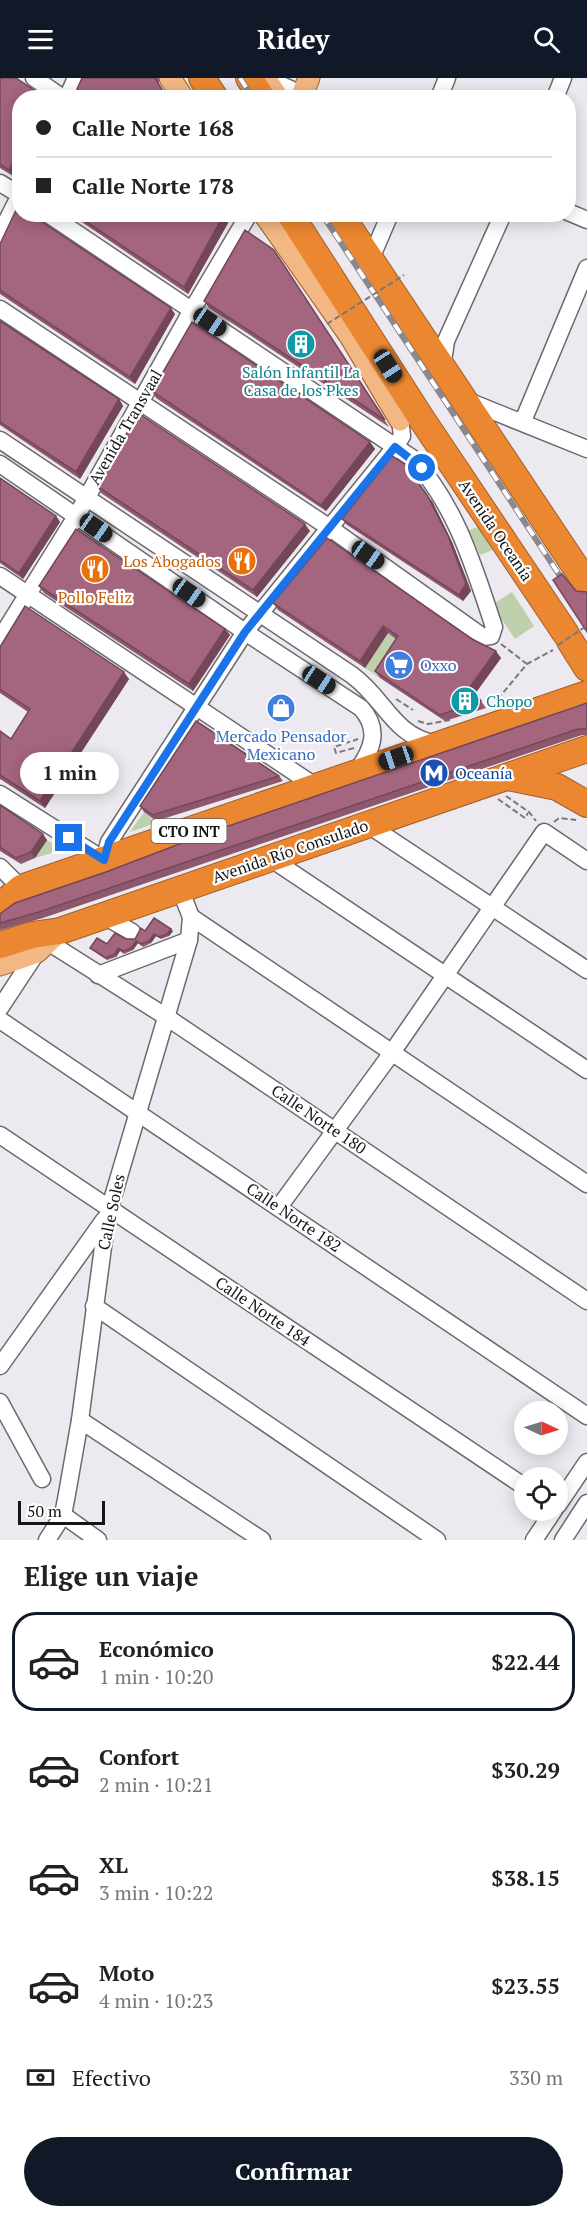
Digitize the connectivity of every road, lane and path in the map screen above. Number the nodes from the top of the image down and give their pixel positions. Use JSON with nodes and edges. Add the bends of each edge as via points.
{"nodes":[{"id":1,"x":34,"y":78,"type":"edge"},
{"id":2,"x":266,"y":78,"type":"edge"},
{"id":3,"x":53,"y":90,"type":"edge"},
{"id":4,"x":300,"y":90,"type":"edge"},
{"id":5,"x":12,"y":211,"type":"edge"},
{"id":6,"x":60,"y":222,"type":"edge"},
{"id":7,"x":245,"y":222,"type":"edge"},
{"id":8,"x":254,"y":222,"type":"edge"},
{"id":9,"x":295,"y":222,"type":"edge"},
{"id":10,"x":345,"y":222,"type":"edge"},
{"id":11,"x":358,"y":222,"type":"edge"},
{"id":12,"x":387,"y":222,"type":"edge"},
{"id":13,"x":499,"y":222,"type":"edge"},
{"id":14,"x":0,"y":234,"type":"edge"},
{"id":15,"x":375,"y":249,"type":"junction"},
{"id":16,"x":587,"y":268,"type":"edge"},
{"id":17,"x":404,"y":275,"type":"dead end"},
{"id":18,"x":0,"y":309,"type":"edge"},
{"id":19,"x":192,"y":310,"type":"junction"},
{"id":20,"x":327,"y":324,"type":"dead end"},
{"id":21,"x":418,"y":334,"type":"junction"},
{"id":22,"x":350,"y":336,"type":"junction"},
{"id":23,"x":442,"y":369,"type":"junction"},
{"id":24,"x":400,"y":385,"type":"junction"},
{"id":25,"x":460,"y":398,"type":"junction"},
{"id":26,"x":140,"y":401,"type":"junction"},
{"id":27,"x":400,"y":420,"type":"joint"},
{"id":28,"x":522,"y":421,"type":"junction"},
{"id":29,"x":0,"y":440,"type":"edge"},
{"id":30,"x":395,"y":447,"type":"junction"},
{"id":31,"x":587,"y":448,"type":"edge"},
{"id":32,"x":0,"y":464,"type":"edge"},
{"id":33,"x":86,"y":496,"type":"junction"},
{"id":34,"x":77,"y":515,"type":"junction"},
{"id":35,"x":330,"y":528,"type":"junction"},
{"id":36,"x":0,"y":576,"type":"edge"},
{"id":37,"x":587,"y":584,"type":"edge"},
{"id":38,"x":29,"y":596,"type":"junction"},
{"id":39,"x":260,"y":614,"type":"junction"},
{"id":40,"x":245,"y":632,"type":"junction"},
{"id":41,"x":491,"y":636,"type":"junction"},
{"id":42,"x":0,"y":639,"type":"edge"},
{"id":43,"x":566,"y":640,"type":"junction"},
{"id":44,"x":527,"y":664,"type":"junction"},
{"id":45,"x":587,"y":668,"type":"edge"},
{"id":46,"x":587,"y":694,"type":"edge"},
{"id":47,"x":397,"y":700,"type":"dead end"},
{"id":48,"x":194,"y":708,"type":"junction"},
{"id":49,"x":491,"y":708,"type":"dead end"},
{"id":50,"x":413,"y":710,"type":"dead end"},
{"id":51,"x":452,"y":720,"type":"edge"},
{"id":52,"x":397,"y":725,"type":"junction"},
{"id":53,"x":373,"y":732,"type":"junction"},
{"id":54,"x":436,"y":744,"type":"junction"},
{"id":55,"x":362,"y":745,"type":"dead end"},
{"id":56,"x":587,"y":749,"type":"edge"},
{"id":57,"x":356,"y":772,"type":"junction"},
{"id":58,"x":315,"y":786,"type":"junction"},
{"id":59,"x":502,"y":788,"type":"junction"},
{"id":60,"x":0,"y":794,"type":"edge"},
{"id":61,"x":529,"y":812,"type":"junction"},
{"id":62,"x":582,"y":812,"type":"edge"},
{"id":63,"x":367,"y":824,"type":"junction"},
{"id":64,"x":544,"y":832,"type":"junction"},
{"id":65,"x":270,"y":858,"type":"junction"},
{"id":66,"x":104,"y":860,"type":"junction"},
{"id":67,"x":587,"y":861,"type":"edge"},
{"id":68,"x":0,"y":867,"type":"edge"},
{"id":69,"x":10,"y":889,"type":"edge"},
{"id":70,"x":180,"y":889,"type":"junction"},
{"id":71,"x":0,"y":906,"type":"edge"},
{"id":72,"x":492,"y":906,"type":"junction"},
{"id":73,"x":104,"y":916,"type":"junction"},
{"id":74,"x":191,"y":917,"type":"junction"},
{"id":75,"x":132,"y":932,"type":"dead end"},
{"id":76,"x":189,"y":940,"type":"junction"},
{"id":77,"x":48,"y":942,"type":"junction"},
{"id":78,"x":0,"y":945,"type":"edge"},
{"id":79,"x":0,"y":964,"type":"edge"},
{"id":80,"x":587,"y":970,"type":"edge"},
{"id":81,"x":98,"y":975,"type":"junction"},
{"id":82,"x":446,"y":975,"type":"junction"},
{"id":83,"x":0,"y":1008,"type":"edge"},
{"id":84,"x":165,"y":1016,"type":"junction"},
{"id":85,"x":0,"y":1020,"type":"edge"},
{"id":86,"x":391,"y":1054,"type":"junction"},
{"id":87,"x":587,"y":1070,"type":"edge"},
{"id":88,"x":136,"y":1112,"type":"junction"},
{"id":89,"x":334,"y":1130,"type":"junction"},
{"id":90,"x":0,"y":1135,"type":"edge"},
{"id":91,"x":587,"y":1184,"type":"edge"},
{"id":92,"x":279,"y":1207,"type":"junction"},
{"id":93,"x":108,"y":1212,"type":"junction"},
{"id":94,"x":587,"y":1301,"type":"edge"},
{"id":95,"x":94,"y":1306,"type":"junction"},
{"id":96,"x":0,"y":1366,"type":"edge"},
{"id":97,"x":0,"y":1402,"type":"edge"},
{"id":98,"x":587,"y":1416,"type":"edge"},
{"id":99,"x":80,"y":1420,"type":"junction"},
{"id":100,"x":587,"y":1462,"type":"edge"},
{"id":101,"x":42,"y":1479,"type":"dead end"},
{"id":102,"x":514,"y":1480,"type":"edge"},
{"id":103,"x":568,"y":1490,"type":"edge"},
{"id":104,"x":587,"y":1503,"type":"edge"},
{"id":105,"x":63,"y":1515,"type":"junction"},
{"id":106,"x":547,"y":1521,"type":"edge"},
{"id":107,"x":47,"y":1540,"type":"edge"},
{"id":108,"x":98,"y":1540,"type":"edge"},
{"id":109,"x":261,"y":1540,"type":"edge"},
{"id":110,"x":437,"y":1540,"type":"edge"},
{"id":111,"x":534,"y":1540,"type":"edge"},
{"id":112,"x":563,"y":1540,"type":"edge"}],
"edges":[{"from":1,"to":3,"type":"street"},
{"from":2,"to":4,"type":"street"},
{"from":5,"to":14,"type":"street"},
{"from":6,"to":19,"type":"street"},
{"from":7,"to":19,"type":"street","name":"Avenida Transvaal"},
{"from":8,"to":22,"type":"main road"},
{"from":9,"to":24,"type":"highway","name":"Avenida Oceanía"},
{"from":10,"to":21,"type":"highway"},
{"from":11,"to":15,"type":"main road"},
{"from":12,"to":15,"type":"street"},
{"from":13,"to":23,"type":"street","via":[[446,340]]},
{"from":15,"to":21,"type":"main road","via":[[408,306]]},
{"from":16,"to":28,"type":"street"},
{"from":17,"to":20,"type":"path","bridge":true},
{"from":18,"to":26,"type":"street"},
{"from":19,"to":26,"type":"street","name":"Avenida Transvaal"},
{"from":19,"to":30,"type":"street"},
{"from":21,"to":23,"type":"highway"},
{"from":22,"to":24,"type":"highway"},
{"from":22,"to":27,"type":"main road"},
{"from":23,"to":25,"type":"highway"},
{"from":24,"to":43,"type":"highway","name":"Avenida Oceanía"},
{"from":25,"to":28,"type":"street"},
{"from":25,"to":37,"type":"highway"},
{"from":26,"to":33,"type":"street","name":"Avenida Transvaal"},
{"from":26,"to":35,"type":"street"},
{"from":27,"to":30,"type":"street","via":[[402,436]]},
{"from":28,"to":31,"type":"street"},
{"from":29,"to":33,"type":"street"},
{"from":30,"to":35,"type":"street"},
{"from":30,"to":41,"type":"street","via":[[432,479],[467,545],[494,627]]},
{"from":32,"to":34,"type":"street"},
{"from":33,"to":34,"type":"street","name":"Avenida Transvaal"},
{"from":33,"to":39,"type":"street"},
{"from":34,"to":38,"type":"street","name":"Avenida Transvaal"},
{"from":34,"to":40,"type":"street"},
{"from":35,"to":39,"type":"street"},
{"from":35,"to":41,"type":"street","via":[[483,637]]},
{"from":36,"to":38,"type":"street"},
{"from":38,"to":42,"type":"street","name":"Avenida Transvaal"},
{"from":38,"to":48,"type":"street"},
{"from":39,"to":40,"type":"street"},
{"from":39,"to":52,"type":"street","via":[[362,683]]},
{"from":40,"to":48,"type":"street"},
{"from":40,"to":53,"type":"street","via":[[356,704],[366,713]]},
{"from":41,"to":44,"type":"path"},
{"from":43,"to":44,"type":"path"},
{"from":43,"to":45,"type":"highway","name":"Avenida Oceanía"},
{"from":44,"to":49,"type":"path"},
{"from":46,"to":54,"type":"highway","number":"CTO INT"},
{"from":47,"to":50,"type":"path"},
{"from":48,"to":58,"type":"street"},
{"from":48,"to":66,"type":"street","via":[[109,842]]},
{"from":51,"to":52,"type":"path","via":[[428,724],[403,718]]},
{"from":52,"to":54,"type":"street","via":[[411,736]]},
{"from":53,"to":55,"type":"path","via":[[334,747],[336,753]]},
{"from":53,"to":57,"type":"street","via":[[370,752]]},
{"from":54,"to":57,"type":"highway","number":"CTO INT"},
{"from":56,"to":59,"type":"highway","name":"Avenida Río Consulado"},
{"from":57,"to":58,"type":"highway","number":"CTO INT"},
{"from":58,"to":66,"type":"highway","number":"CTO INT"},
{"from":59,"to":61,"type":"path","via":[[504,795]]},
{"from":59,"to":61,"type":"path","via":[[525,818]]},
{"from":59,"to":62,"type":"highway","via":[[557,787]]},
{"from":59,"to":63,"type":"highway","name":"Avenida Río Consulado"},
{"from":60,"to":66,"type":"street"},
{"from":61,"to":64,"type":"path"},
{"from":62,"to":64,"type":"path","via":[[559,818]]},
{"from":63,"to":65,"type":"highway","name":"Avenida Río Consulado"},
{"from":63,"to":72,"type":"street"},
{"from":64,"to":67,"type":"street"},
{"from":64,"to":72,"type":"street"},
{"from":65,"to":70,"type":"highway","name":"Avenida Río Consulado"},
{"from":65,"to":82,"type":"street"},
{"from":66,"to":69,"type":"highway","number":"CTO INT"},
{"from":68,"to":69,"type":"street"},
{"from":69,"to":71,"type":"highway","number":"CTO INT"},
{"from":70,"to":73,"type":"highway","name":"Avenida Río Consulado"},
{"from":70,"to":74,"type":"street","name":"Calle Soles"},
{"from":72,"to":80,"type":"street"},
{"from":72,"to":82,"type":"street"},
{"from":73,"to":75,"type":"street"},
{"from":73,"to":77,"type":"highway","name":"Avenida Río Consulado"},
{"from":74,"to":76,"type":"street","name":"Calle Soles"},
{"from":74,"to":86,"type":"street"},
{"from":76,"to":81,"type":"street","via":[[155,948]]},
{"from":76,"to":84,"type":"street","name":"Calle Soles"},
{"from":77,"to":78,"type":"highway","via":[[32,935]]},
{"from":77,"to":79,"type":"main road","name":"Avenida Río Consulado"},
{"from":77,"to":81,"type":"street","name":"Calle Norte 180"},
{"from":77,"to":83,"type":"street"},
{"from":81,"to":84,"type":"street","name":"Calle Norte 180"},
{"from":82,"to":86,"type":"street"},
{"from":82,"to":87,"type":"street"},
{"from":84,"to":88,"type":"street","name":"Calle Soles"},
{"from":84,"to":89,"type":"street","name":"Calle Norte 180"},
{"from":85,"to":88,"type":"street","name":"Calle Norte 182"},
{"from":86,"to":89,"type":"street"},
{"from":86,"to":91,"type":"street"},
{"from":88,"to":92,"type":"street","name":"Calle Norte 182"},
{"from":88,"to":93,"type":"street","name":"Calle Soles"},
{"from":89,"to":92,"type":"street"},
{"from":89,"to":94,"type":"street","name":"Calle Norte 180"},
{"from":90,"to":93,"type":"street","name":"Calle Norte 184"},
{"from":92,"to":98,"type":"street","name":"Calle Norte 182"},
{"from":93,"to":95,"type":"street","name":"Calle Soles"},
{"from":93,"to":96,"type":"street"},
{"from":93,"to":102,"type":"street","name":"Calle Norte 184"},
{"from":95,"to":99,"type":"street","name":"Calle Soles"},
{"from":95,"to":110,"type":"street"},
{"from":97,"to":101,"type":"street"},
{"from":99,"to":105,"type":"street","name":"Calle Soles"},
{"from":99,"to":109,"type":"street"},
{"from":100,"to":103,"type":"street"},
{"from":104,"to":112,"type":"street"},
{"from":105,"to":107,"type":"street","name":"Calle Soles"},
{"from":105,"to":108,"type":"street"},
{"from":106,"to":111,"type":"street"}]}
